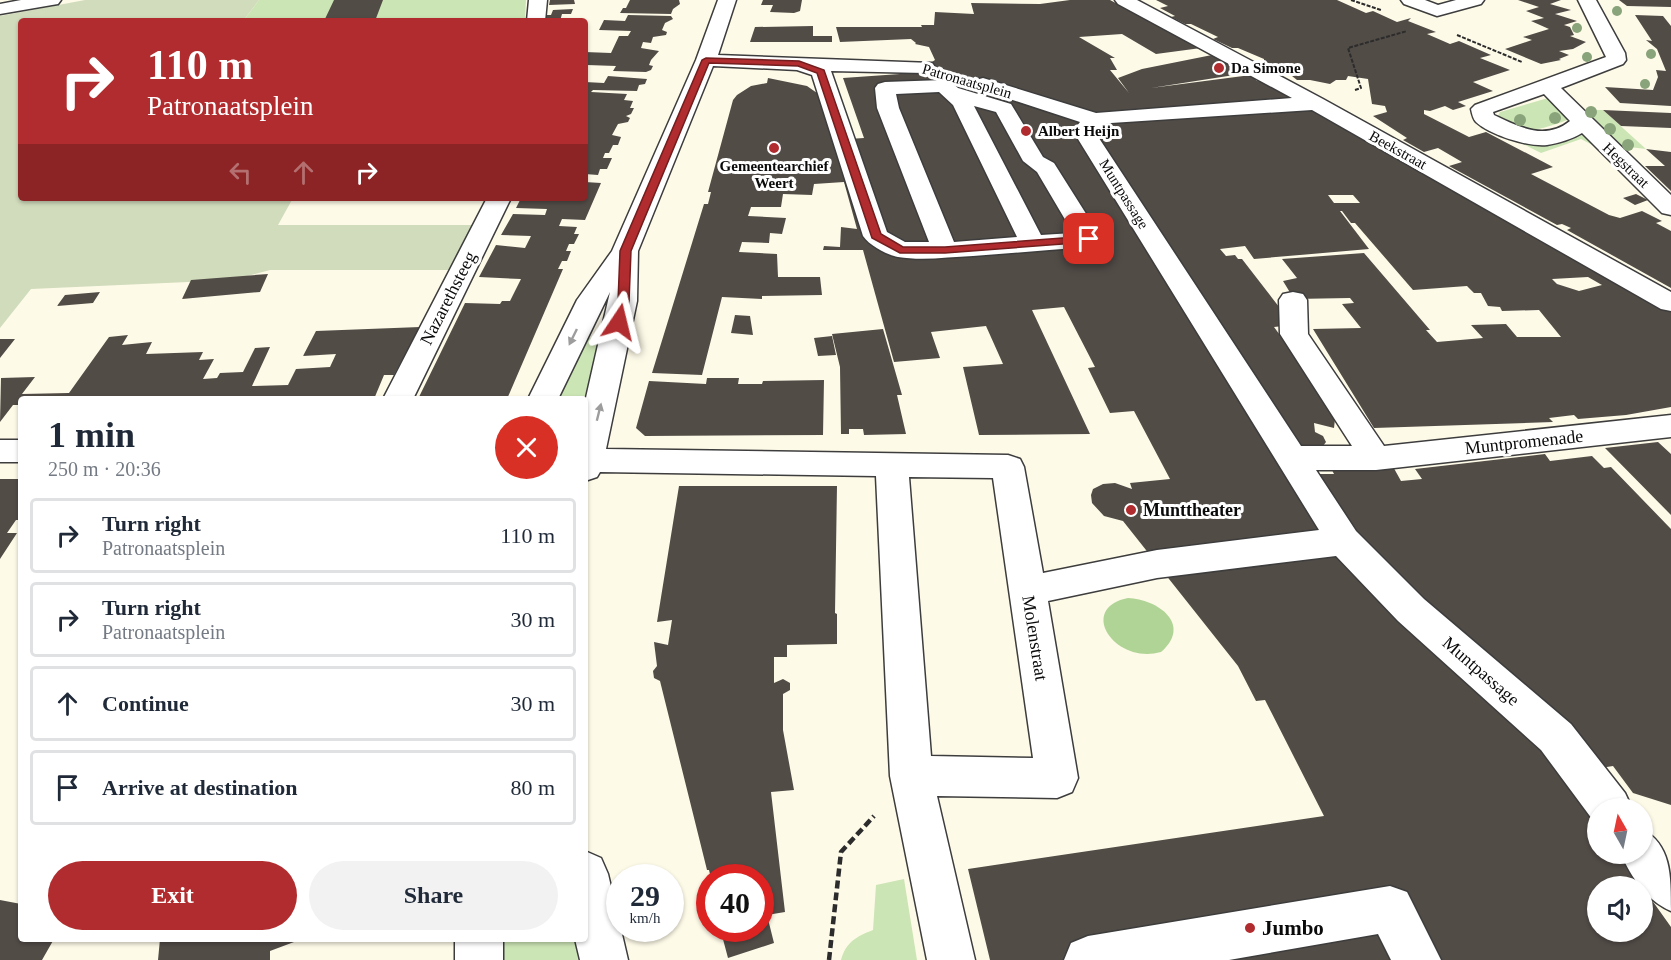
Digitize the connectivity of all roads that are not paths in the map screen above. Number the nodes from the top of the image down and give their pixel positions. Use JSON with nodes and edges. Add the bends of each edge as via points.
{"nodes":[{"id":1,"x":52,"y":0,"type":"edge"},
{"id":2,"x":538,"y":0,"type":"edge"},
{"id":3,"x":727,"y":0,"type":"edge"},
{"id":4,"x":1124,"y":0,"type":"edge"},
{"id":5,"x":1410,"y":0,"type":"edge"},
{"id":6,"x":1475,"y":0,"type":"edge"},
{"id":7,"x":1587,"y":0,"type":"edge"},
{"id":8,"x":0,"y":9,"type":"edge"},
{"id":9,"x":536,"y":18,"type":"edge"},
{"id":10,"x":706,"y":60,"type":"junction"},
{"id":11,"x":799,"y":64,"type":"junction"},
{"id":12,"x":1547,"y":86,"type":"junction"},
{"id":13,"x":951,"y":92,"type":"junction"},
{"id":14,"x":1316,"y":103,"type":"junction"},
{"id":15,"x":1095,"y":120,"type":"junction"},
{"id":16,"x":1581,"y":122,"type":"junction"},
{"id":17,"x":497,"y":201,"type":"edge"},
{"id":18,"x":1671,"y":208,"type":"edge"},
{"id":19,"x":1033,"y":244,"type":"junction"},
{"id":20,"x":945,"y":250,"type":"junction"},
{"id":21,"x":625,"y":251,"type":"junction"},
{"id":22,"x":1293,"y":300,"type":"dead end"},
{"id":23,"x":1671,"y":303,"type":"edge"},
{"id":24,"x":400,"y":396,"type":"edge"},
{"id":25,"x":544,"y":396,"type":"edge"},
{"id":26,"x":1671,"y":426,"type":"edge"},
{"id":27,"x":0,"y":451,"type":"edge"},
{"id":28,"x":18,"y":451,"type":"edge"},
{"id":29,"x":588,"y":454,"type":"edge"},
{"id":30,"x":1304,"y":458,"type":"junction"},
{"id":31,"x":1376,"y":458,"type":"junction"},
{"id":32,"x":588,"y":463,"type":"edge"},
{"id":33,"x":892,"y":464,"type":"junction"},
{"id":34,"x":1344,"y":541,"type":"junction"},
{"id":35,"x":1027,"y":591,"type":"junction"},
{"id":36,"x":911,"y":776,"type":"junction"},
{"id":37,"x":1602,"y":798,"type":"edge"},
{"id":38,"x":1652,"y":864,"type":"edge"},
{"id":39,"x":588,"y":888,"type":"edge"},
{"id":40,"x":1671,"y":888,"type":"edge"},
{"id":41,"x":479,"y":942,"type":"edge"},
{"id":42,"x":479,"y":960,"type":"edge"},
{"id":43,"x":604,"y":960,"type":"edge"},
{"id":44,"x":951,"y":960,"type":"edge"},
{"id":45,"x":1088,"y":960,"type":"edge"},
{"id":46,"x":1417,"y":960,"type":"edge"}],
"edges":[{"from":1,"to":8,"type":"street"},
{"from":2,"to":9,"type":"street"},
{"from":3,"to":10,"type":"street"},
{"from":4,"to":14,"type":"street","name":"Beekstraat"},
{"from":5,"to":6,"type":"street","via":[[1437,11]]},
{"from":7,"to":12,"type":"street","via":[[1616,60]]},
{"from":10,"to":11,"type":"street","name":"Patronaatsplein"},
{"from":10,"to":21,"type":"street"},
{"from":11,"to":15,"type":"street","name":"Patronaatsplein","via":[[928,67]]},
{"from":11,"to":20,"type":"street","name":"Patronaatsplein","via":[[821,71],[876,236],[900,250]]},
{"from":12,"to":16,"type":"street","name":"Hegstraat"},
{"from":12,"to":16,"type":"street","via":[[1482,109],[1484,118],[1520,136],[1544,140],[1574,130]]},
{"from":13,"to":19,"type":"street","via":[[962,102]]},
{"from":13,"to":19,"type":"street","via":[[1004,108],[1034,161],[1046,168],[1089,239]]},
{"from":13,"to":20,"type":"street","via":[[944,86],[885,88],[888,108]]},
{"from":14,"to":15,"type":"street"},
{"from":14,"to":23,"type":"street","name":"Beekstraat"},
{"from":15,"to":30,"type":"street","name":"Muntpassage","via":[[1084,131]]},
{"from":16,"to":18,"type":"street","name":"Hegstraat"},
{"from":17,"to":24,"type":"street","name":"Nazarethsteeg"},
{"from":19,"to":20,"type":"street"},
{"from":21,"to":25,"type":"street","one_way":true,"via":[[591,300]]},
{"from":29,"to":21,"type":"street","one_way":true,"via":[[623,302]]},
{"from":22,"to":31,"type":"street","via":[[1294,334]]},
{"from":26,"to":31,"type":"street","name":"Muntpromenade"},
{"from":27,"to":28,"type":"street"},
{"from":30,"to":31,"type":"street","name":"Muntpromenade"},
{"from":30,"to":34,"type":"street","name":"Muntpassage"},
{"from":32,"to":33,"type":"street","name":"Molenstraat"},
{"from":33,"to":35,"type":"street","name":"Molenstraat","via":[[1008,467]]},
{"from":33,"to":36,"type":"street"},
{"from":34,"to":35,"type":"street","via":[[1157,564]]},
{"from":34,"to":37,"type":"street","name":"Muntpassage","via":[[1410,610],[1556,737]]},
{"from":35,"to":36,"type":"street","name":"Molenstraat","via":[[1057,778]]},
{"from":36,"to":44,"type":"street"},
{"from":38,"to":40,"type":"street"},
{"from":39,"to":43,"type":"street"},
{"from":41,"to":42,"type":"street"},
{"from":45,"to":46,"type":"street","via":[[1390,909]]}]}
